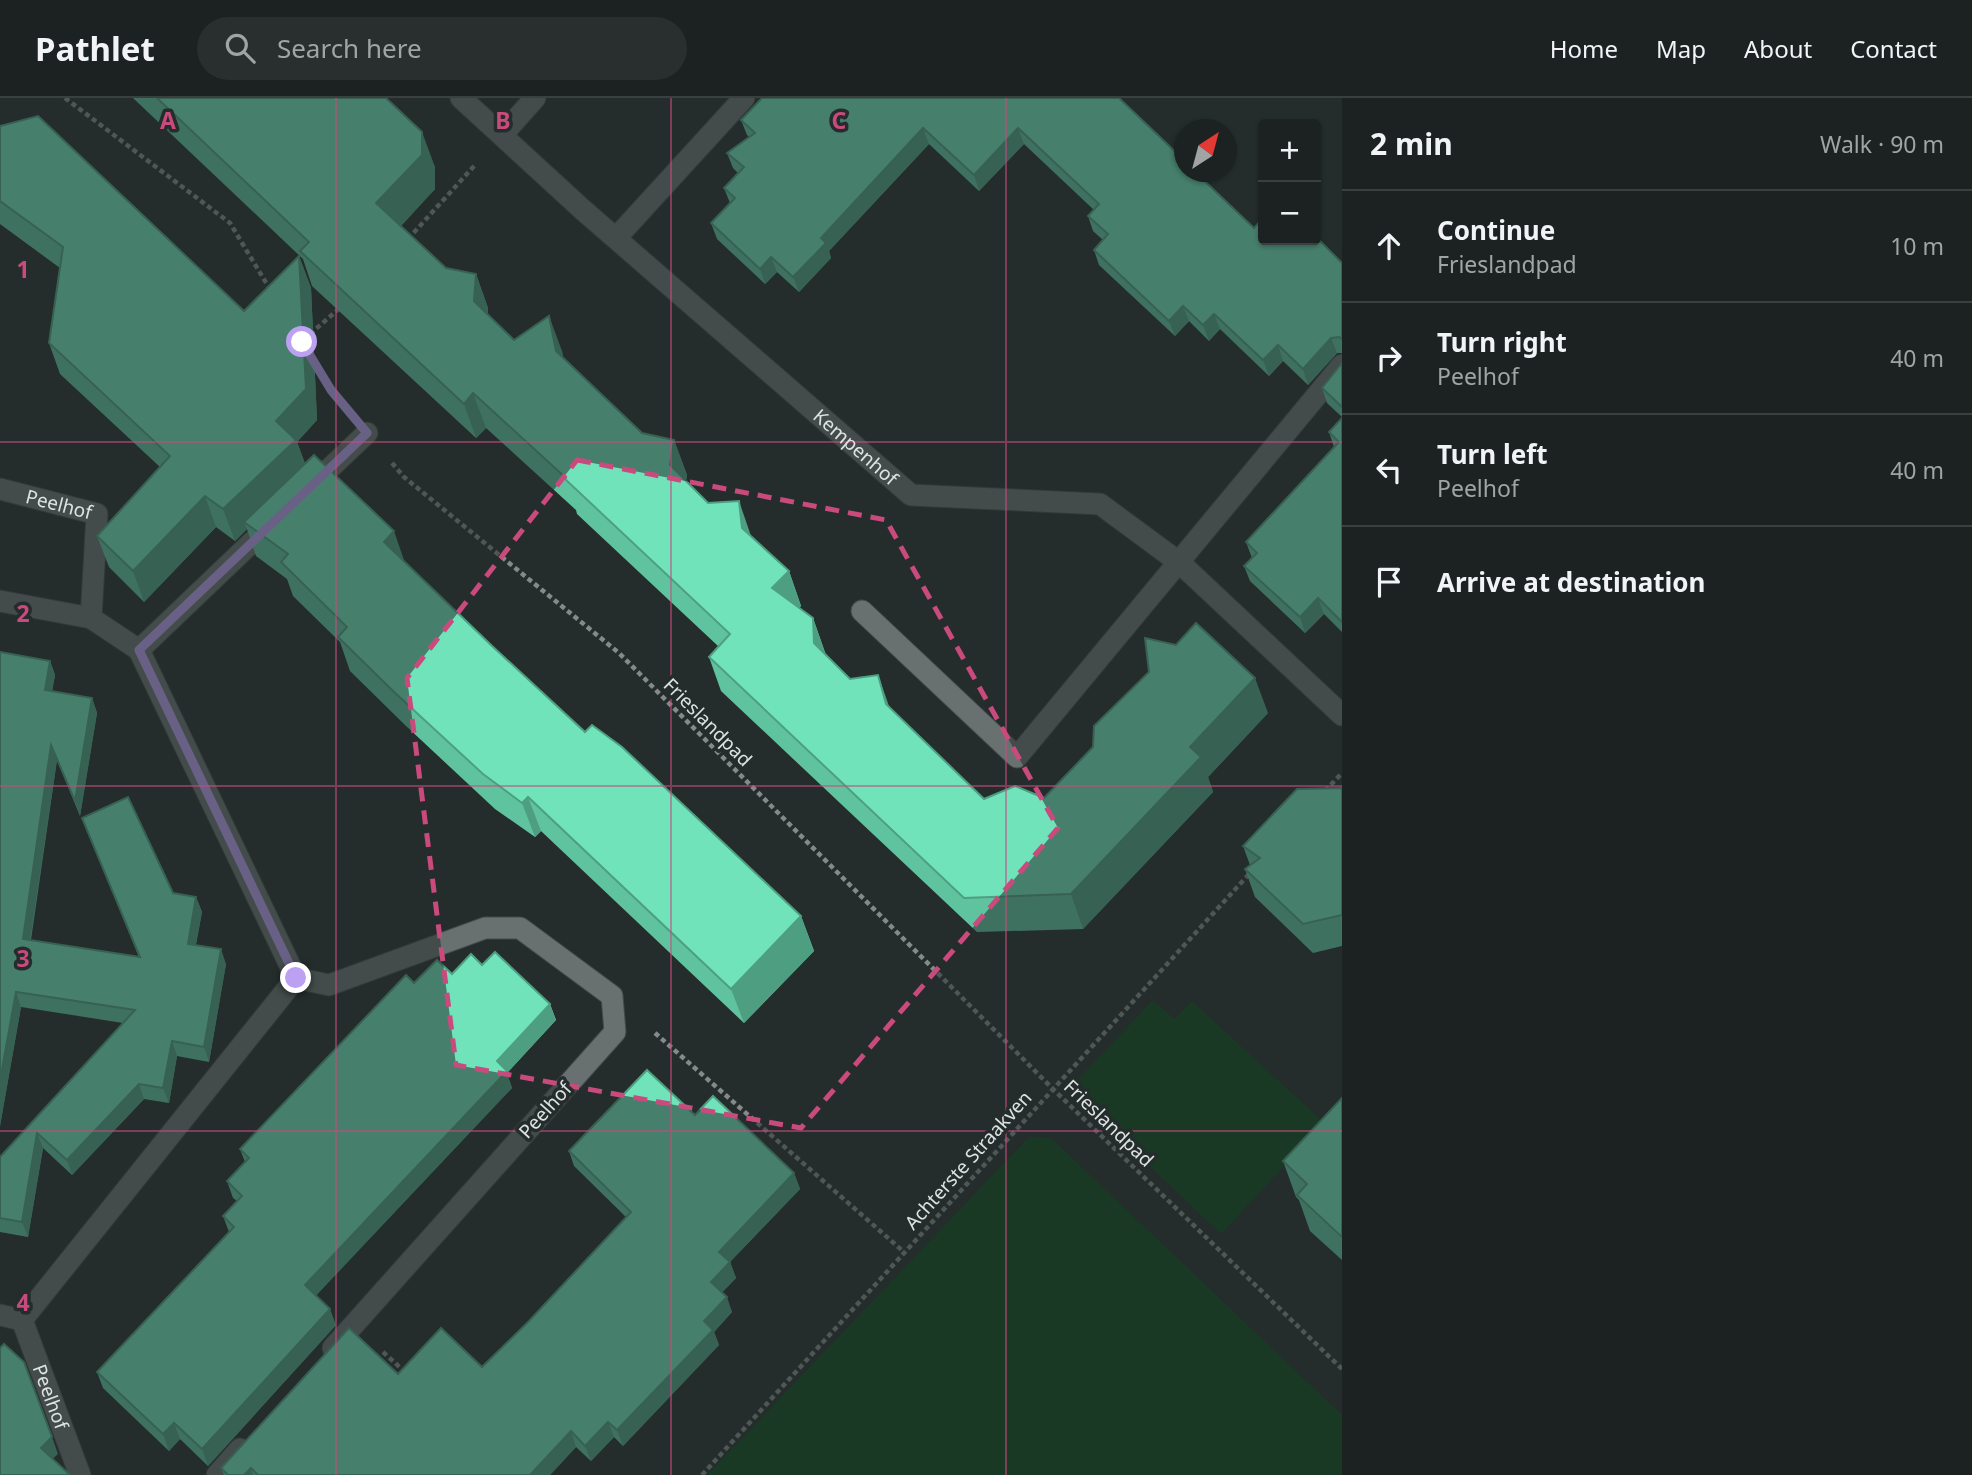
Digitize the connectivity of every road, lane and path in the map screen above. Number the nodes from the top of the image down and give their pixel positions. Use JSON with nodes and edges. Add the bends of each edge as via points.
{"nodes":[{"id":1,"x":65,"y":98,"type":"edge"},
{"id":2,"x":461,"y":98,"type":"edge"},
{"id":3,"x":535,"y":98,"type":"edge"},
{"id":4,"x":744,"y":98,"type":"edge"},
{"id":5,"x":502,"y":135,"type":"junction"},
{"id":6,"x":616,"y":238,"type":"junction"},
{"id":7,"x":402,"y":245,"type":"edge"},
{"id":8,"x":273,"y":294,"type":"edge"},
{"id":9,"x":348,"y":301,"type":"edge"},
{"id":10,"x":302,"y":342,"type":"edge"},
{"id":11,"x":308,"y":351,"type":"dead end"},
{"id":12,"x":1342,"y":365,"type":"edge"},
{"id":13,"x":367,"y":433,"type":"junction"},
{"id":14,"x":0,"y":489,"type":"edge"},
{"id":15,"x":1180,"y":563,"type":"junction"},
{"id":16,"x":0,"y":601,"type":"edge"},
{"id":17,"x":862,"y":611,"type":"dead end"},
{"id":18,"x":91,"y":618,"type":"junction"},
{"id":19,"x":139,"y":650,"type":"junction"},
{"id":20,"x":1342,"y":715,"type":"edge"},
{"id":21,"x":1342,"y":773,"type":"edge"},
{"id":22,"x":1323,"y":793,"type":"edge"},
{"id":23,"x":1258,"y":864,"type":"edge"},
{"id":24,"x":296,"y":978,"type":"junction"},
{"id":25,"x":612,"y":996,"type":"junction"},
{"id":26,"x":1053,"y":1088,"type":"junction"},
{"id":27,"x":904,"y":1252,"type":"junction"},
{"id":28,"x":0,"y":1315,"type":"edge"},
{"id":29,"x":22,"y":1320,"type":"junction"},
{"id":30,"x":354,"y":1325,"type":"junction"},
{"id":31,"x":318,"y":1365,"type":"edge"},
{"id":32,"x":1342,"y":1369,"type":"edge"},
{"id":33,"x":405,"y":1372,"type":"edge"},
{"id":34,"x":253,"y":1435,"type":"edge"},
{"id":35,"x":80,"y":1475,"type":"edge"},
{"id":36,"x":217,"y":1475,"type":"edge"},
{"id":37,"x":702,"y":1475,"type":"edge"}],
"edges":[{"from":1,"to":8,"type":"path","via":[[230,223]]},
{"from":2,"to":5,"type":"street","name":"Kempenhof"},
{"from":3,"to":5,"type":"street"},
{"from":4,"to":6,"type":"street"},
{"from":5,"to":6,"type":"street","name":"Kempenhof"},
{"from":5,"to":7,"type":"path"},
{"from":6,"to":15,"type":"street","name":"Kempenhof","via":[[911,495],[1100,504]]},
{"from":9,"to":10,"type":"path"},
{"from":11,"to":13,"type":"path","name":"Frieslandpad","via":[[331,390]]},
{"from":12,"to":15,"type":"street"},
{"from":13,"to":19,"type":"street"},
{"from":13,"to":26,"type":"path","name":"Frieslandpad","via":[[404,477],[619,653]]},
{"from":14,"to":18,"type":"street","name":"Peelhof","via":[[97,514]]},
{"from":15,"to":17,"type":"street","via":[[1017,757]]},
{"from":15,"to":20,"type":"street","name":"Kempenhof"},
{"from":16,"to":18,"type":"street"},
{"from":18,"to":19,"type":"street"},
{"from":19,"to":24,"type":"street"},
{"from":21,"to":22,"type":"path"},
{"from":23,"to":26,"type":"path","name":"Achterste Straakven"},
{"from":24,"to":25,"type":"street","via":[[330,985],[485,928],[520,928]]},
{"from":24,"to":29,"type":"street"},
{"from":25,"to":27,"type":"path"},
{"from":25,"to":30,"type":"street","name":"Peelhof","via":[[615,1032]]},
{"from":26,"to":27,"type":"path","name":"Achterste Straakven"},
{"from":26,"to":32,"type":"path","name":"Frieslandpad"},
{"from":27,"to":37,"type":"path","name":"Achterste Straakven"},
{"from":28,"to":29,"type":"street"},
{"from":29,"to":35,"type":"street","name":"Peelhof"},
{"from":30,"to":31,"type":"street","name":"Peelhof"},
{"from":30,"to":33,"type":"path"},
{"from":34,"to":36,"type":"street"}]}
